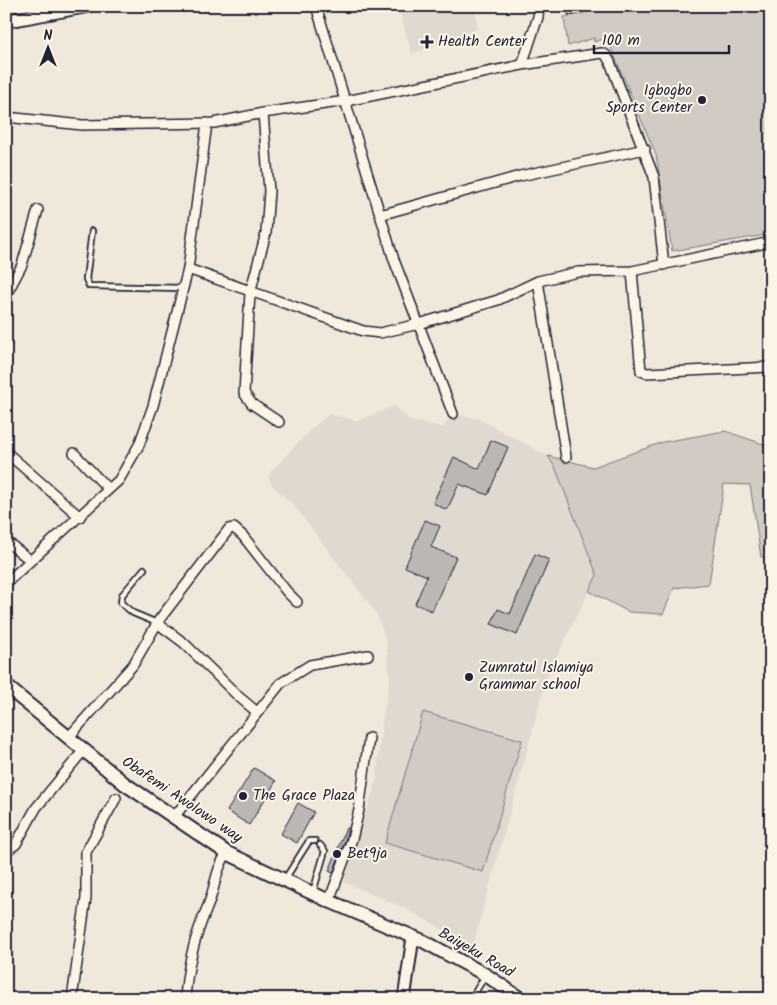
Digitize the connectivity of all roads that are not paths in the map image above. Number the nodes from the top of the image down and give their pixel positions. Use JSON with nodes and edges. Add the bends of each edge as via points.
{"nodes":[{"id":1,"x":87,"y":6,"type":"edge"},
{"id":2,"x":316,"y":6,"type":"edge"},
{"id":3,"x":539,"y":6,"type":"edge"},
{"id":4,"x":596,"y":6,"type":"edge"},
{"id":5,"x":571,"y":12,"type":"dead end"},
{"id":6,"x":6,"y":21,"type":"edge"},
{"id":7,"x":522,"y":65,"type":"junction"},
{"id":8,"x":346,"y":102,"type":"junction"},
{"id":9,"x":262,"y":113,"type":"junction"},
{"id":10,"x":6,"y":117,"type":"edge"},
{"id":11,"x":207,"y":123,"type":"junction"},
{"id":12,"x":645,"y":149,"type":"junction"},
{"id":13,"x":38,"y":210,"type":"dead end"},
{"id":14,"x":380,"y":215,"type":"junction"},
{"id":15,"x":92,"y":231,"type":"dead end"},
{"id":16,"x":771,"y":242,"type":"edge"},
{"id":17,"x":664,"y":265,"type":"junction"},
{"id":18,"x":188,"y":269,"type":"junction"},
{"id":19,"x":632,"y":271,"type":"junction"},
{"id":20,"x":538,"y":281,"type":"junction"},
{"id":21,"x":183,"y":288,"type":"junction"},
{"id":22,"x":250,"y":293,"type":"junction"},
{"id":23,"x":6,"y":295,"type":"edge"},
{"id":24,"x":419,"y":324,"type":"junction"},
{"id":25,"x":771,"y":367,"type":"edge"},
{"id":26,"x":453,"y":414,"type":"dead end"},
{"id":27,"x":279,"y":422,"type":"dead end"},
{"id":28,"x":6,"y":452,"type":"edge"},
{"id":29,"x":74,"y":452,"type":"dead end"},
{"id":30,"x":566,"y":457,"type":"dead end"},
{"id":31,"x":108,"y":489,"type":"junction"},
{"id":32,"x":80,"y":517,"type":"junction"},
{"id":33,"x":6,"y":541,"type":"edge"},
{"id":34,"x":30,"y":560,"type":"junction"},
{"id":35,"x":144,"y":569,"type":"dead end"},
{"id":36,"x":6,"y":583,"type":"edge"},
{"id":37,"x":297,"y":602,"type":"dead end"},
{"id":38,"x":157,"y":623,"type":"junction"},
{"id":39,"x":368,"y":655,"type":"dead end"},
{"id":40,"x":8,"y":693,"type":"edge"},
{"id":41,"x":257,"y":712,"type":"junction"},
{"id":42,"x":68,"y":738,"type":"junction"},
{"id":43,"x":369,"y":738,"type":"dead end"},
{"id":44,"x":83,"y":751,"type":"junction"},
{"id":45,"x":116,"y":798,"type":"dead end"},
{"id":46,"x":174,"y":817,"type":"junction"},
{"id":47,"x":315,"y":841,"type":"dead end"},
{"id":48,"x":320,"y":845,"type":"dead end"},
{"id":49,"x":6,"y":851,"type":"edge"},
{"id":50,"x":228,"y":853,"type":"junction"},
{"id":51,"x":285,"y":879,"type":"junction"},
{"id":52,"x":313,"y":893,"type":"junction"},
{"id":53,"x":330,"y":901,"type":"junction"},
{"id":54,"x":412,"y":937,"type":"junction"},
{"id":55,"x":486,"y":975,"type":"junction"},
{"id":56,"x":72,"y":999,"type":"edge"},
{"id":57,"x":185,"y":999,"type":"edge"},
{"id":58,"x":404,"y":999,"type":"edge"},
{"id":59,"x":471,"y":999,"type":"edge"},
{"id":60,"x":522,"y":999,"type":"edge"}],
"edges":[{"from":1,"to":6,"type":"main road"},
{"from":2,"to":8,"type":"street"},
{"from":3,"to":7,"type":"street"},
{"from":4,"to":5,"type":"lane"},
{"from":7,"to":8,"type":"street"},
{"from":7,"to":12,"type":"street","via":[[606,55]]},
{"from":8,"to":9,"type":"street"},
{"from":8,"to":14,"type":"street"},
{"from":9,"to":11,"type":"street"},
{"from":9,"to":22,"type":"street","via":[[269,191],[266,233]]},
{"from":10,"to":11,"type":"street","via":[[82,125]]},
{"from":11,"to":18,"type":"street"},
{"from":12,"to":14,"type":"street","via":[[520,176]]},
{"from":12,"to":17,"type":"street","via":[[654,177]]},
{"from":13,"to":23,"type":"street","via":[[22,265]]},
{"from":14,"to":24,"type":"street"},
{"from":15,"to":21,"type":"lane","via":[[86,280],[89,286]]},
{"from":16,"to":17,"type":"street"},
{"from":17,"to":19,"type":"street"},
{"from":18,"to":21,"type":"street"},
{"from":18,"to":22,"type":"street"},
{"from":19,"to":20,"type":"street","via":[[578,272]]},
{"from":19,"to":25,"type":"street","via":[[641,371]]},
{"from":20,"to":24,"type":"street","via":[[498,300]]},
{"from":20,"to":30,"type":"street"},
{"from":21,"to":31,"type":"street","via":[[153,406],[139,445],[119,480]]},
{"from":22,"to":24,"type":"street","via":[[371,333]]},
{"from":22,"to":27,"type":"street","via":[[244,393],[252,404]]},
{"from":24,"to":26,"type":"street"},
{"from":28,"to":32,"type":"street"},
{"from":29,"to":31,"type":"street"},
{"from":31,"to":32,"type":"street"},
{"from":32,"to":34,"type":"street"},
{"from":33,"to":34,"type":"street"},
{"from":34,"to":36,"type":"street"},
{"from":35,"to":38,"type":"lane","via":[[122,595],[122,603]]},
{"from":37,"to":38,"type":"street","via":[[243,536],[232,528]]},
{"from":38,"to":41,"type":"street","via":[[184,643]]},
{"from":38,"to":42,"type":"street","via":[[133,665]]},
{"from":39,"to":41,"type":"street","via":[[310,665],[281,683]]},
{"from":40,"to":42,"type":"main road","name":"Obafemi Awolowo way"},
{"from":41,"to":46,"type":"street"},
{"from":42,"to":44,"type":"main road","name":"Obafemi Awolowo way"},
{"from":43,"to":53,"type":"street","via":[[359,810]]},
{"from":44,"to":46,"type":"main road","name":"Obafemi Awolowo way"},
{"from":44,"to":49,"type":"street","via":[[36,808],[16,844]]},
{"from":45,"to":56,"type":"street","via":[[86,852],[86,898]]},
{"from":46,"to":50,"type":"main road","name":"Obafemi Awolowo way"},
{"from":47,"to":51,"type":"lane","via":[[309,841],[300,852]]},
{"from":48,"to":52,"type":"lane","via":[[325,851]]},
{"from":50,"to":51,"type":"main road","name":"Obafemi Awolowo way"},
{"from":50,"to":57,"type":"street","via":[[201,919],[186,980]]},
{"from":51,"to":52,"type":"main road","name":"Obafemi Awolowo way"},
{"from":52,"to":53,"type":"main road","name":"Obafemi Awolowo way"},
{"from":53,"to":54,"type":"main road","name":"Obafemi Awolowo way"},
{"from":54,"to":55,"type":"main road","name":"Baiyeku Road"},
{"from":54,"to":58,"type":"street"},
{"from":55,"to":59,"type":"lane"},
{"from":55,"to":60,"type":"main road","name":"Baiyeku Road"}]}
